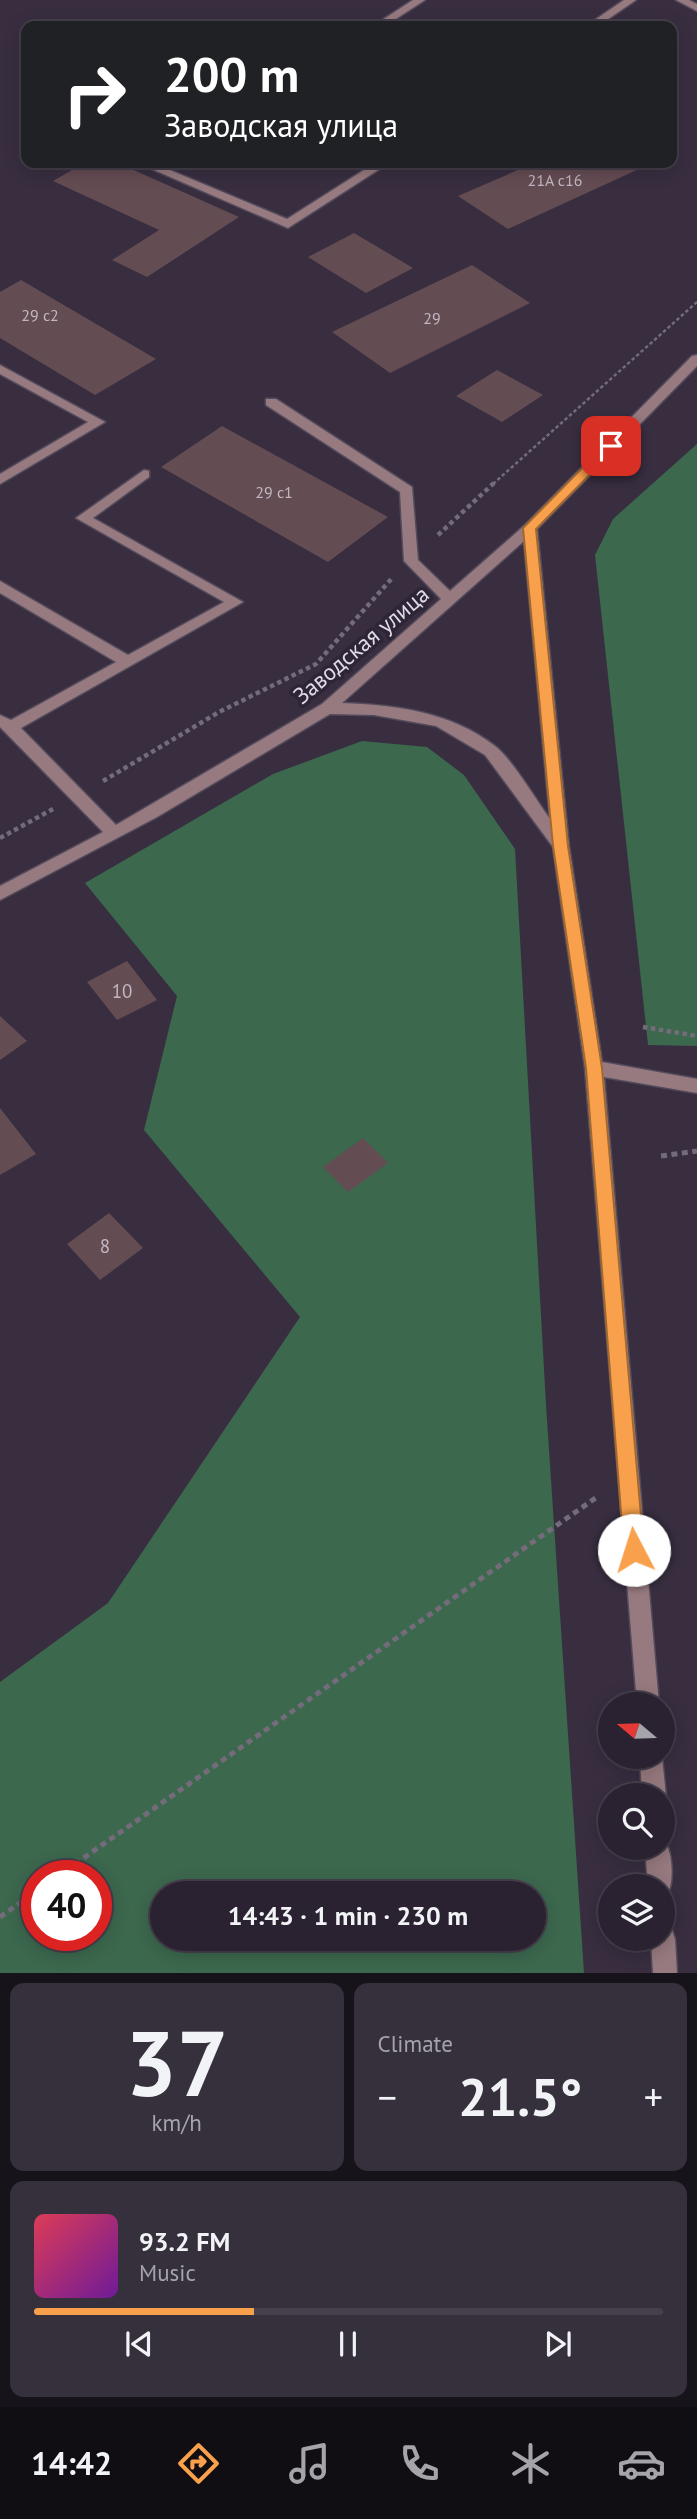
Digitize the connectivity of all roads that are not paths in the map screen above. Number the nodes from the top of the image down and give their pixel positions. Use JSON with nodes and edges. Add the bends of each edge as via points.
{"nodes":[{"id":1,"x":420,"y":0,"type":"edge"},
{"id":2,"x":631,"y":0,"type":"edge"},
{"id":3,"x":681,"y":0,"type":"edge"},
{"id":4,"x":697,"y":8,"type":"edge"},
{"id":5,"x":386,"y":21,"type":"edge"},
{"id":6,"x":599,"y":21,"type":"edge"},
{"id":7,"x":156,"y":168,"type":"edge"},
{"id":8,"x":375,"y":168,"type":"edge"},
{"id":9,"x":697,"y":359,"type":"edge"},
{"id":10,"x":0,"y":369,"type":"edge"},
{"id":11,"x":271,"y":402,"type":"dead end"},
{"id":12,"x":0,"y":465,"type":"edge"},
{"id":13,"x":13,"y":472,"type":"junction"},
{"id":14,"x":144,"y":474,"type":"dead end"},
{"id":15,"x":0,"y":480,"type":"edge"},
{"id":16,"x":530,"y":528,"type":"junction"},
{"id":17,"x":0,"y":586,"type":"edge"},
{"id":18,"x":450,"y":600,"type":"junction"},
{"id":19,"x":128,"y":662,"type":"junction"},
{"id":20,"x":327,"y":708,"type":"junction"},
{"id":21,"x":6,"y":724,"type":"edge"},
{"id":22,"x":114,"y":833,"type":"junction"},
{"id":23,"x":561,"y":846,"type":"junction"},
{"id":24,"x":0,"y":894,"type":"edge"},
{"id":25,"x":594,"y":1068,"type":"junction"},
{"id":26,"x":697,"y":1086,"type":"edge"},
{"id":27,"x":647,"y":1692,"type":"edge"},
{"id":28,"x":664,"y":1951,"type":"edge"},
{"id":29,"x":665,"y":1973,"type":"edge"}],
"edges":[{"from":1,"to":5,"type":"street"},
{"from":2,"to":6,"type":"street"},
{"from":3,"to":4,"type":"street"},
{"from":7,"to":8,"type":"street","via":[[288,224]]},
{"from":9,"to":16,"type":"street","name":"Заводская улица"},
{"from":10,"to":13,"type":"street","via":[[99,422]]},
{"from":11,"to":18,"type":"street","via":[[407,490],[411,561]]},
{"from":12,"to":13,"type":"street"},
{"from":13,"to":15,"type":"street"},
{"from":14,"to":19,"type":"street","via":[[83,518],[236,602]]},
{"from":16,"to":18,"type":"street","name":"Заводская улица"},
{"from":16,"to":23,"type":"street"},
{"from":17,"to":19,"type":"street"},
{"from":18,"to":20,"type":"street","name":"Заводская улица"},
{"from":19,"to":21,"type":"street"},
{"from":20,"to":22,"type":"street","name":"Заводская улица"},
{"from":20,"to":23,"type":"street","via":[[440,721],[491,751]]},
{"from":21,"to":22,"type":"street"},
{"from":22,"to":24,"type":"street","name":"Заводская улица"},
{"from":23,"to":25,"type":"street"},
{"from":25,"to":26,"type":"street"},
{"from":25,"to":27,"type":"street"},
{"from":28,"to":29,"type":"street"}]}
